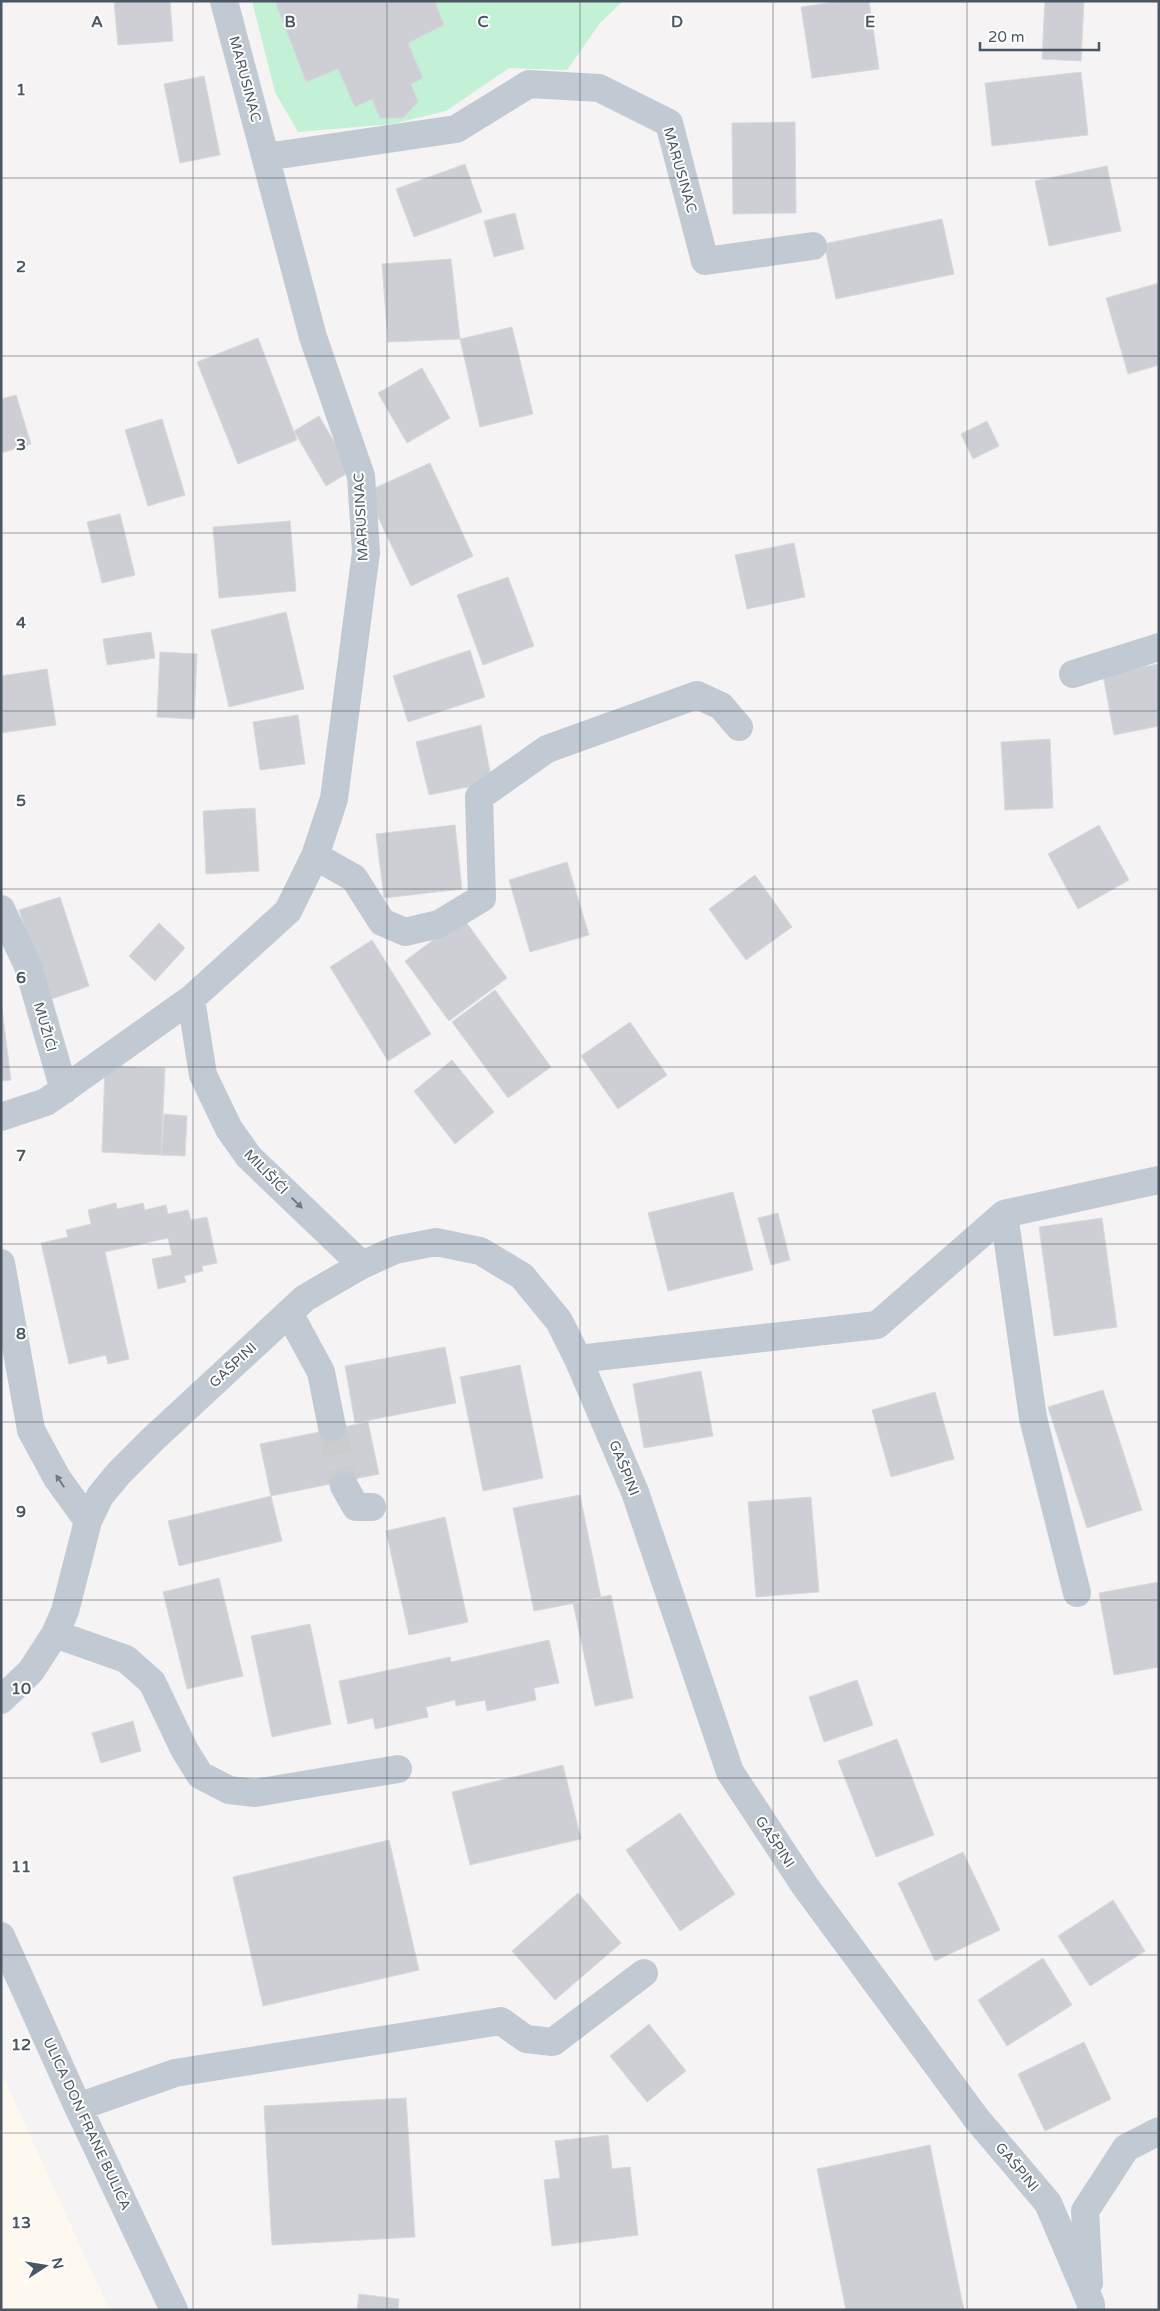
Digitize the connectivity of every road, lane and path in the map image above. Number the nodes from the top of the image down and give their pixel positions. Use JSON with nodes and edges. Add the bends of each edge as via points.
{"nodes":[{"id":1,"x":224,"y":1,"type":"edge"},
{"id":2,"x":266,"y":157,"type":"junction"},
{"id":3,"x":813,"y":246,"type":"dead end"},
{"id":4,"x":1159,"y":648,"type":"edge"},
{"id":5,"x":1073,"y":674,"type":"dead end"},
{"id":6,"x":739,"y":727,"type":"dead end"},
{"id":7,"x":315,"y":856,"type":"junction"},
{"id":8,"x":1,"y":909,"type":"edge"},
{"id":9,"x":191,"y":998,"type":"junction"},
{"id":10,"x":64,"y":1090,"type":"junction"},
{"id":11,"x":1,"y":1117,"type":"edge"},
{"id":12,"x":1159,"y":1180,"type":"edge"},
{"id":13,"x":1004,"y":1214,"type":"junction"},
{"id":14,"x":1,"y":1263,"type":"edge"},
{"id":15,"x":362,"y":1265,"type":"junction"},
{"id":16,"x":289,"y":1313,"type":"junction"},
{"id":17,"x":578,"y":1359,"type":"junction"},
{"id":18,"x":332,"y":1427,"type":"tunnel mouth"},
{"id":19,"x":344,"y":1486,"type":"tunnel mouth"},
{"id":20,"x":372,"y":1508,"type":"dead end"},
{"id":21,"x":88,"y":1521,"type":"junction"},
{"id":22,"x":1077,"y":1593,"type":"dead end"},
{"id":23,"x":55,"y":1634,"type":"junction"},
{"id":24,"x":1,"y":1700,"type":"edge"},
{"id":25,"x":398,"y":1769,"type":"dead end"},
{"id":26,"x":1,"y":1936,"type":"edge"},
{"id":27,"x":644,"y":1973,"type":"dead end"},
{"id":28,"x":78,"y":2107,"type":"junction"},
{"id":29,"x":1159,"y":2131,"type":"edge"},
{"id":30,"x":1091,"y":2307,"type":"edge"},
{"id":31,"x":174,"y":2310,"type":"edge"}],
"edges":[{"from":1,"to":2,"type":"street","name":"MARUSINAC"},
{"from":2,"to":3,"type":"street","name":"MARUSINAC","via":[[456,129],[529,84],[600,88],[669,123],[705,261]]},
{"from":2,"to":7,"type":"street","name":"MARUSINAC","via":[[312,337],[361,476],[366,552],[334,799]]},
{"from":4,"to":5,"type":"street"},
{"from":6,"to":7,"type":"street","via":[[721,706],[697,695],[547,749],[479,797],[482,898],[439,924],[405,932],[382,922],[354,878]]},
{"from":7,"to":9,"type":"street","via":[[288,911]]},
{"from":8,"to":10,"type":"street","name":"MUŽIĆI","via":[[28,966]]},
{"from":9,"to":10,"type":"street"},
{"from":9,"to":15,"type":"street","name":"MILIŠIĆI","one_way":true,"via":[[203,1075],[229,1129],[249,1157]]},
{"from":10,"to":11,"type":"street","via":[[46,1102]]},
{"from":12,"to":13,"type":"street"},
{"from":13,"to":17,"type":"street","via":[[877,1325]]},
{"from":13,"to":22,"type":"street","via":[[1033,1418]]},
{"from":21,"to":14,"type":"street","one_way":true,"via":[[57,1478],[31,1430]]},
{"from":15,"to":16,"type":"street","name":"GAŠPINI","via":[[305,1298]]},
{"from":15,"to":17,"type":"street","name":"GAŠPINI","via":[[395,1250],[436,1242],[480,1251],[522,1276],[560,1321]]},
{"from":16,"to":18,"type":"street","via":[[321,1372]]},
{"from":16,"to":21,"type":"street","name":"GAŠPINI","via":[[119,1473],[100,1496]]},
{"from":17,"to":30,"type":"street","name":"GAŠPINI","via":[[635,1492],[730,1772],[805,1886],[958,2094],[1048,2203]]},
{"from":19,"to":20,"type":"street","via":[[356,1508]]},
{"from":21,"to":23,"type":"street","name":"GAŠPINI","via":[[65,1612]]},
{"from":23,"to":24,"type":"street","name":"GAŠPINI","via":[[31,1671]]},
{"from":23,"to":25,"type":"street","via":[[126,1659],[152,1682],[200,1775],[229,1790],[255,1793]]},
{"from":26,"to":28,"type":"street","name":"ULICA DON FRANE BULIĆA"},
{"from":27,"to":28,"type":"street","via":[[553,2042],[526,2039],[501,2020],[175,2073]]},
{"from":28,"to":31,"type":"street","name":"ULICA DON FRANE BULIĆA"},
{"from":29,"to":30,"type":"street","via":[[1126,2148],[1084,2211]]}]}
